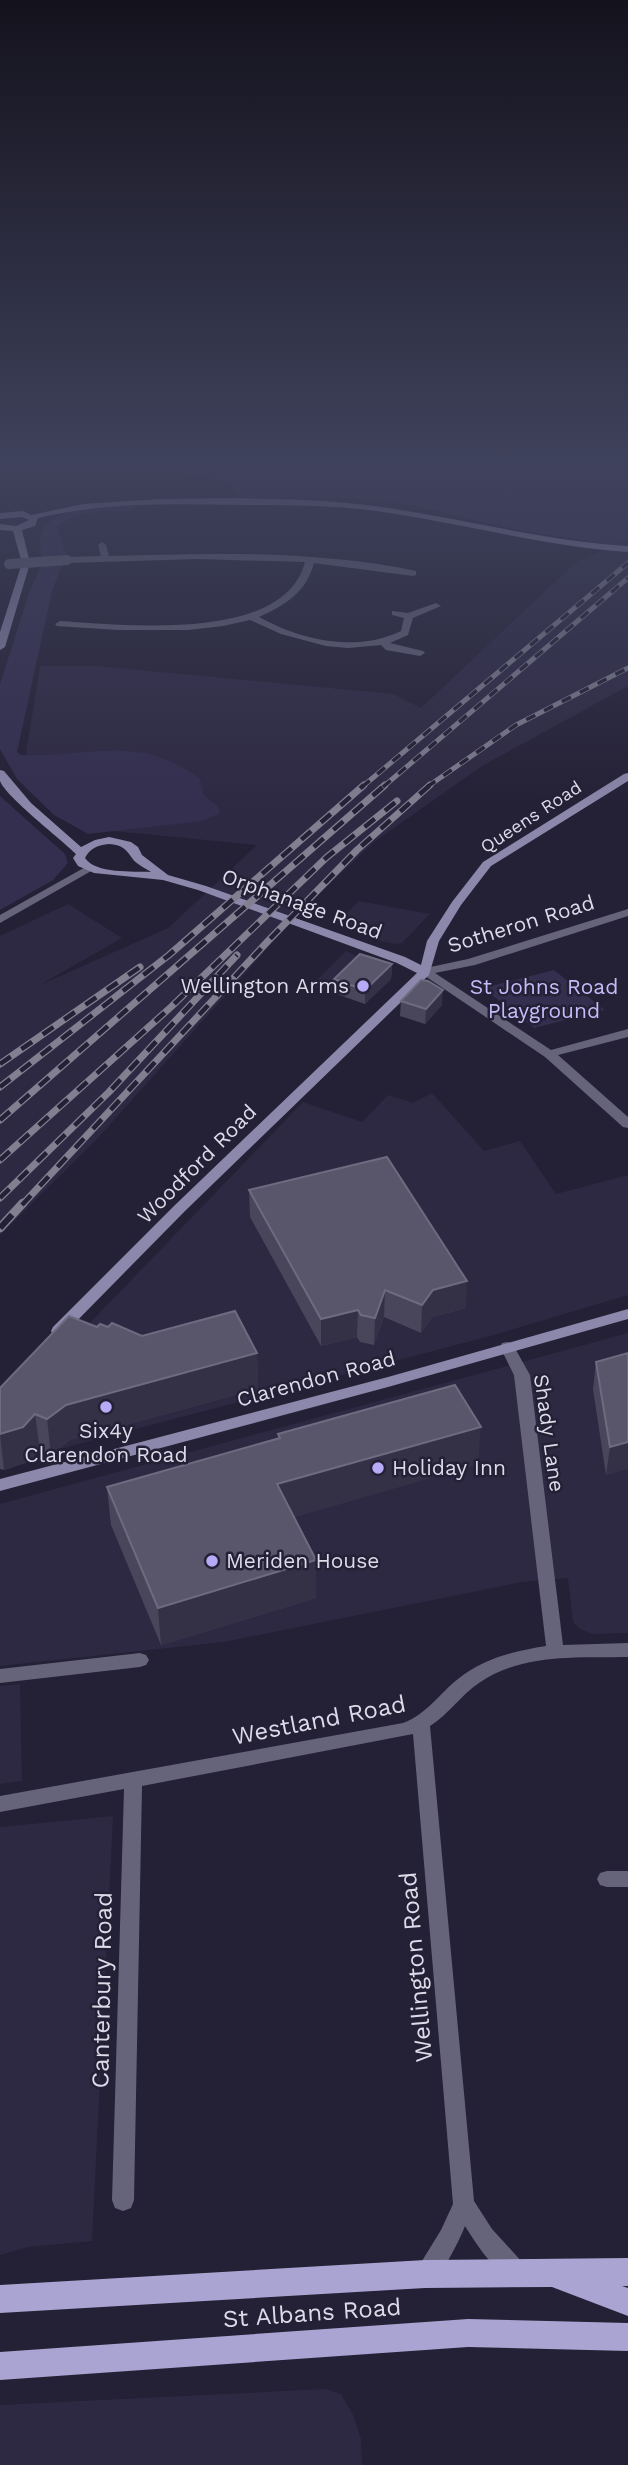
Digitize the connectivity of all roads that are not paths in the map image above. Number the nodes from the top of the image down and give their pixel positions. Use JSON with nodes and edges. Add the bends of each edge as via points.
{"nodes":[{"id":1,"x":20,"y":581,"type":"edge"},
{"id":2,"x":303,"y":581,"type":"edge"},
{"id":3,"x":436,"y":606,"type":"dead end"},
{"id":4,"x":395,"y":614,"type":"dead end"},
{"id":5,"x":250,"y":616,"type":"junction"},
{"id":6,"x":409,"y":616,"type":"junction"},
{"id":7,"x":60,"y":624,"type":"dead end"},
{"id":8,"x":384,"y":643,"type":"junction"},
{"id":9,"x":0,"y":647,"type":"edge"},
{"id":10,"x":419,"y":653,"type":"dead end"},
{"id":11,"x":0,"y":773,"type":"edge"},
{"id":12,"x":626,"y":780,"type":"edge"},
{"id":13,"x":58,"y":830,"type":"junction"},
{"id":14,"x":97,"y":842,"type":"junction"},
{"id":15,"x":80,"y":852,"type":"junction"},
{"id":16,"x":137,"y":857,"type":"junction"},
{"id":17,"x":89,"y":869,"type":"junction"},
{"id":18,"x":116,"y":870,"type":"junction"},
{"id":19,"x":164,"y":877,"type":"junction"},
{"id":20,"x":628,"y":912,"type":"edge"},
{"id":21,"x":0,"y":920,"type":"edge"},
{"id":22,"x":425,"y":972,"type":"junction"},
{"id":23,"x":628,"y":1033,"type":"edge"},
{"id":24,"x":549,"y":1054,"type":"junction"},
{"id":25,"x":628,"y":1124,"type":"edge"},
{"id":26,"x":628,"y":1314,"type":"edge"},
{"id":27,"x":47,"y":1342,"type":"edge"},
{"id":28,"x":507,"y":1347,"type":"junction"},
{"id":29,"x":4,"y":1482,"type":"edge"},
{"id":30,"x":628,"y":1650,"type":"edge"},
{"id":31,"x":555,"y":1653,"type":"junction"},
{"id":32,"x":140,"y":1660,"type":"dead end"},
{"id":33,"x":0,"y":1675,"type":"edge"},
{"id":34,"x":421,"y":1725,"type":"junction"},
{"id":35,"x":133,"y":1781,"type":"junction"},
{"id":36,"x":0,"y":1804,"type":"edge"},
{"id":37,"x":607,"y":1879,"type":"dead end"},
{"id":38,"x":628,"y":1879,"type":"edge"},
{"id":39,"x":123,"y":2200,"type":"dead end"},
{"id":40,"x":464,"y":2204,"type":"junction"},
{"id":41,"x":628,"y":2273,"type":"edge"},
{"id":42,"x":425,"y":2274,"type":"junction"},
{"id":43,"x":518,"y":2275,"type":"junction"},
{"id":44,"x":552,"y":2275,"type":"junction"},
{"id":45,"x":0,"y":2299,"type":"edge"},
{"id":46,"x":628,"y":2302,"type":"edge"},
{"id":47,"x":628,"y":2337,"type":"edge"},
{"id":48,"x":0,"y":2366,"type":"edge"}],
"edges":[{"from":1,"to":9,"type":"street"},
{"from":2,"to":5,"type":"street","via":[[293,594]]},
{"from":3,"to":6,"type":"street"},
{"from":4,"to":6,"type":"street"},
{"from":5,"to":7,"type":"street","via":[[183,628]]},
{"from":5,"to":8,"type":"street","via":[[278,632],[309,640]]},
{"from":6,"to":8,"type":"street","via":[[405,633]]},
{"from":8,"to":10,"type":"street"},
{"from":11,"to":13,"type":"street","name":"Orphanage Road","via":[[25,804]]},
{"from":12,"to":22,"type":"street","name":"Queens Road","via":[[487,864],[433,941]]},
{"from":13,"to":14,"type":"street","name":"Orphanage Road"},
{"from":13,"to":15,"type":"street","name":"Orphanage Road"},
{"from":14,"to":15,"type":"street"},
{"from":14,"to":16,"type":"street","name":"Orphanage Road","via":[[130,845]]},
{"from":15,"to":17,"type":"street","name":"Orphanage Road","via":[[79,858]]},
{"from":16,"to":18,"type":"street"},
{"from":16,"to":19,"type":"street","name":"Orphanage Road"},
{"from":17,"to":18,"type":"street","name":"Orphanage Road"},
{"from":17,"to":21,"type":"street"},
{"from":18,"to":19,"type":"street","name":"Orphanage Road"},
{"from":19,"to":22,"type":"street","name":"Orphanage Road","via":[[304,924]]},
{"from":20,"to":22,"type":"street","name":"Sotheron Road"},
{"from":22,"to":24,"type":"street"},
{"from":22,"to":27,"type":"street","name":"Woodford Road"},
{"from":23,"to":24,"type":"street"},
{"from":24,"to":25,"type":"street"},
{"from":26,"to":28,"type":"street","name":"Clarendon Road"},
{"from":28,"to":29,"type":"street","name":"Clarendon Road"},
{"from":28,"to":31,"type":"street","name":"Shady Lane","via":[[522,1375]]},
{"from":30,"to":31,"type":"street","name":"Westland Road"},
{"from":31,"to":34,"type":"street","name":"Westland Road","via":[[520,1658],[474,1676]]},
{"from":32,"to":33,"type":"street"},
{"from":34,"to":35,"type":"street","name":"Westland Road"},
{"from":34,"to":40,"type":"street","name":"Wellington Road"},
{"from":35,"to":36,"type":"street","name":"Westland Road"},
{"from":35,"to":39,"type":"street","name":"Canterbury Road"},
{"from":37,"to":38,"type":"street"},
{"from":40,"to":42,"type":"street","name":"Wellington Road"},
{"from":40,"to":43,"type":"street","name":"Wellington Road","via":[[484,2237]]},
{"from":41,"to":44,"type":"main road","name":"St Albans Road"},
{"from":42,"to":43,"type":"main road","name":"St Albans Road"},
{"from":42,"to":45,"type":"main road","name":"St Albans Road"},
{"from":43,"to":44,"type":"main road","name":"St Albans Road"},
{"from":44,"to":46,"type":"main road"},
{"from":47,"to":48,"type":"main road","name":"St Albans Road","via":[[468,2333]]}]}
